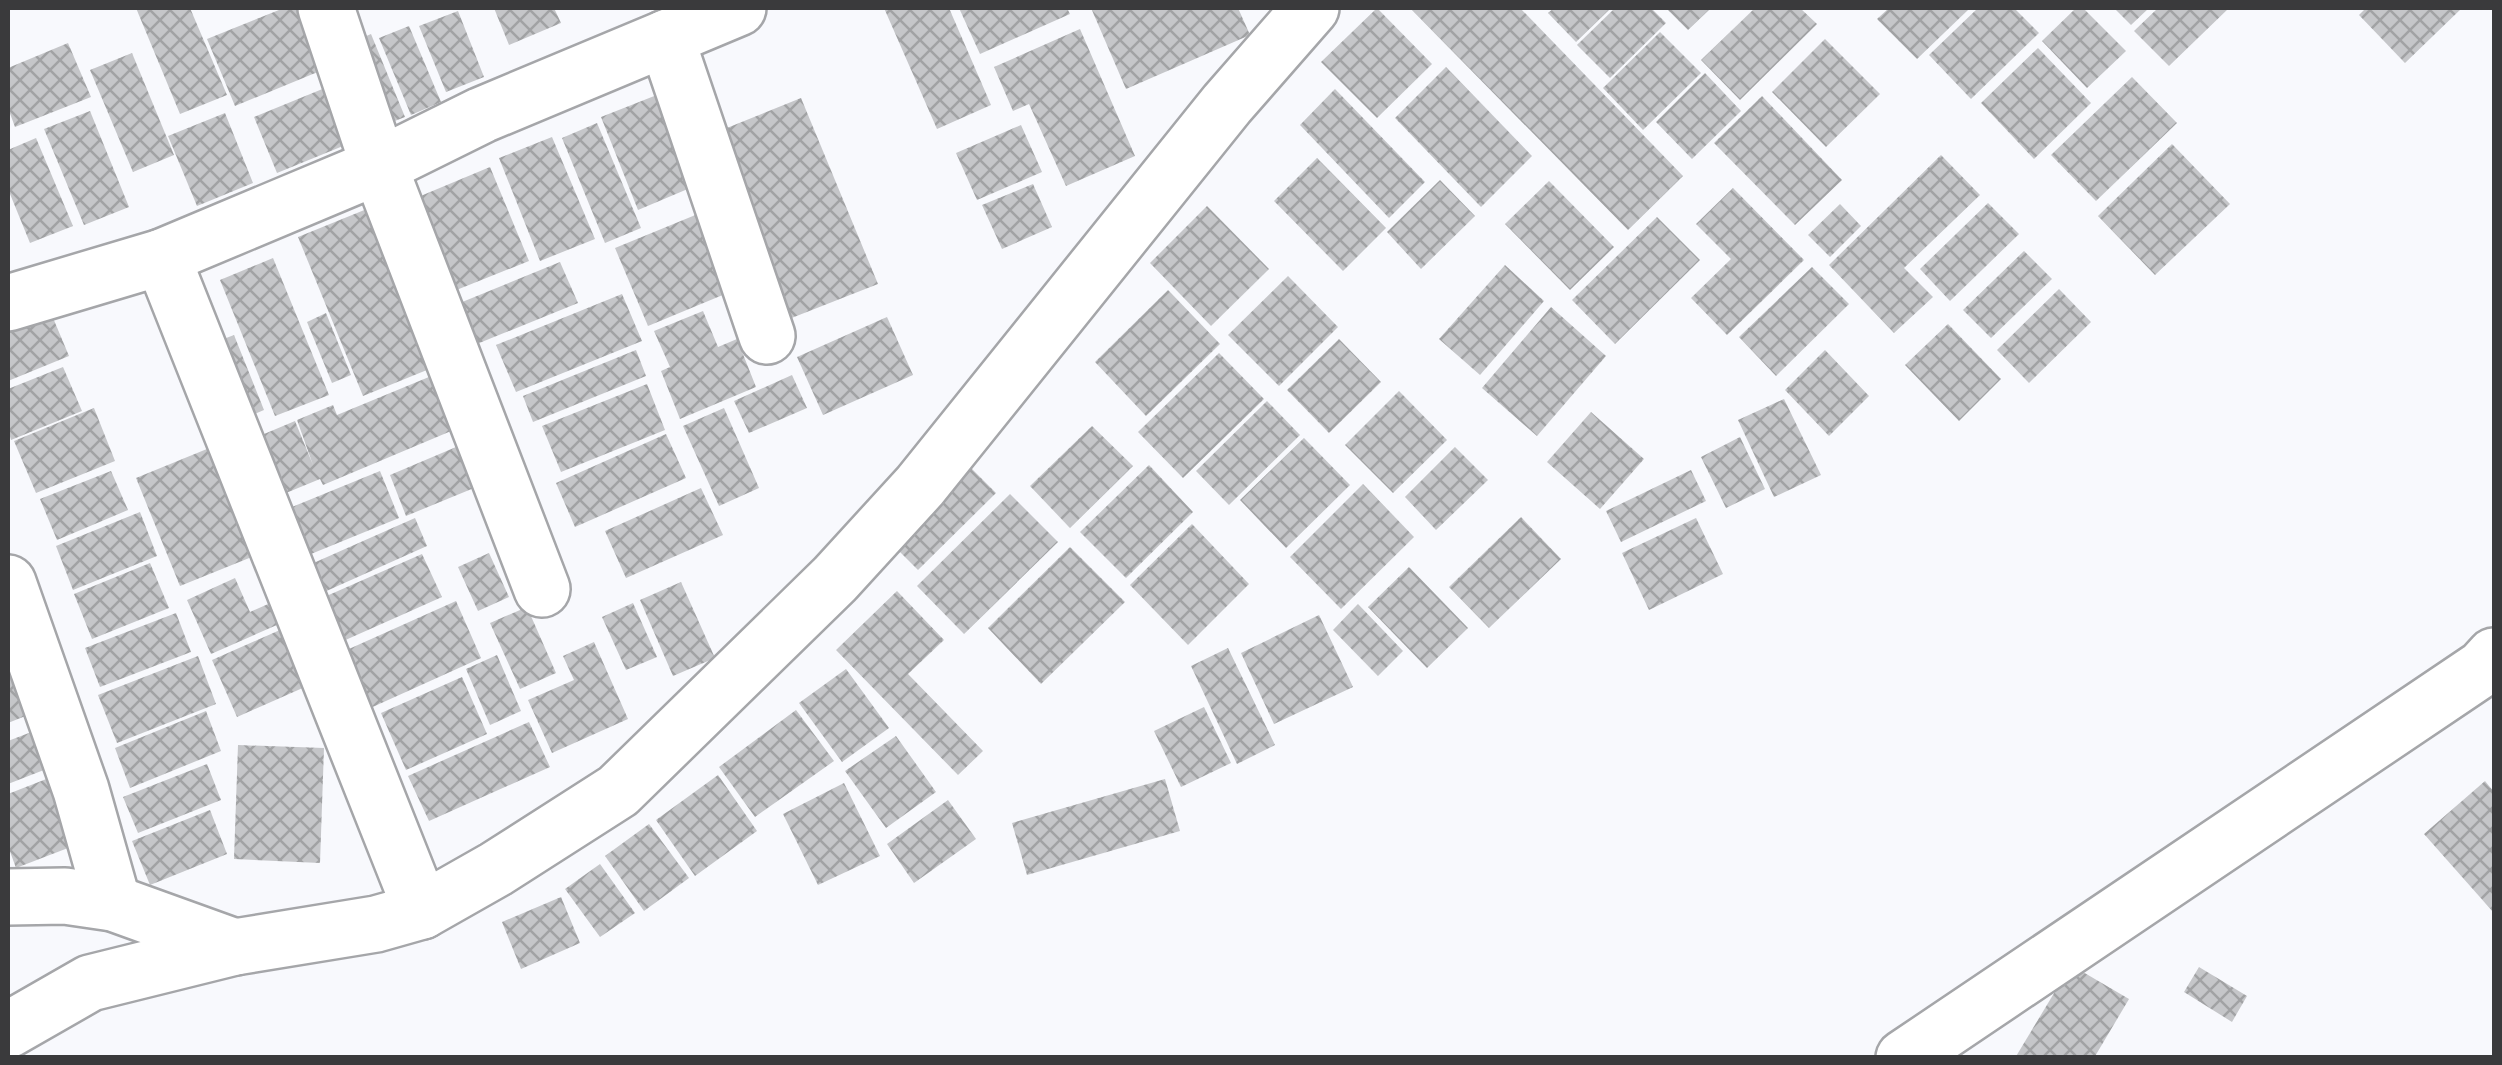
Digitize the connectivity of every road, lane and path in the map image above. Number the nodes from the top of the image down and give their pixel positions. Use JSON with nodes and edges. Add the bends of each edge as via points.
{"nodes":[{"id":1,"x":326,"y":8,"type":"edge"},
{"id":2,"x":738,"y":8,"type":"edge"},
{"id":3,"x":1311,"y":8,"type":"edge"},
{"id":4,"x":666,"y":38,"type":"junction"},
{"id":5,"x":379,"y":166,"type":"junction"},
{"id":6,"x":162,"y":257,"type":"junction"},
{"id":7,"x":8,"y":303,"type":"edge"},
{"id":8,"x":766,"y":336,"type":"dead end"},
{"id":9,"x":8,"y":583,"type":"edge"},
{"id":10,"x":542,"y":589,"type":"dead end"},
{"id":11,"x":2494,"y":656,"type":"edge"},
{"id":12,"x":8,"y":897,"type":"edge"},
{"id":13,"x":113,"y":903,"type":"junction"},
{"id":14,"x":422,"y":911,"type":"junction"},
{"id":15,"x":235,"y":947,"type":"junction"},
{"id":16,"x":9,"y":1028,"type":"edge"},
{"id":17,"x":1904,"y":1058,"type":"edge"}],
"edges":[{"from":1,"to":5,"type":"street"},
{"from":2,"to":4,"type":"street"},
{"from":3,"to":14,"type":"street","via":[[920,486],[835,579],[618,791]]},
{"from":4,"to":5,"type":"street"},
{"from":4,"to":8,"type":"street"},
{"from":5,"to":6,"type":"street"},
{"from":5,"to":10,"type":"street"},
{"from":6,"to":7,"type":"street"},
{"from":6,"to":14,"type":"street"},
{"from":9,"to":13,"type":"street"},
{"from":11,"to":17,"type":"street"},
{"from":12,"to":13,"type":"street"},
{"from":13,"to":15,"type":"street"},
{"from":14,"to":15,"type":"street"},
{"from":15,"to":16,"type":"street","via":[[90,984]]}]}
